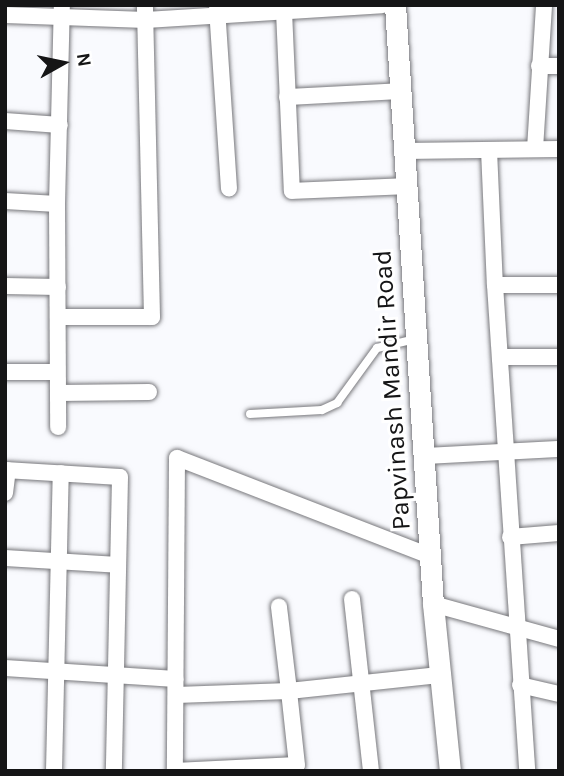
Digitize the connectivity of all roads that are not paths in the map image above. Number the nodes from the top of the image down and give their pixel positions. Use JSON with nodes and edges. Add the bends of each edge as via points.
{"nodes":[{"id":1,"x":382,"y":5,"type":"edge"},
{"id":2,"x":395,"y":5,"type":"edge"},
{"id":3,"x":544,"y":5,"type":"edge"},
{"id":4,"x":292,"y":9,"type":"edge"},
{"id":5,"x":217,"y":10,"type":"edge"},
{"id":6,"x":63,"y":12,"type":"edge"},
{"id":7,"x":145,"y":13,"type":"edge"},
{"id":8,"x":5,"y":15,"type":"edge"},
{"id":9,"x":539,"y":66,"type":"junction"},
{"id":10,"x":559,"y":66,"type":"edge"},
{"id":11,"x":401,"y":91,"type":"junction"},
{"id":12,"x":287,"y":97,"type":"junction"},
{"id":13,"x":5,"y":121,"type":"edge"},
{"id":14,"x":60,"y":125,"type":"junction"},
{"id":15,"x":536,"y":149,"type":"junction"},
{"id":16,"x":559,"y":149,"type":"edge"},
{"id":17,"x":489,"y":150,"type":"junction"},
{"id":18,"x":404,"y":151,"type":"junction"},
{"id":19,"x":407,"y":186,"type":"junction"},
{"id":20,"x":229,"y":189,"type":"dead end"},
{"id":21,"x":5,"y":201,"type":"edge"},
{"id":22,"x":57,"y":204,"type":"junction"},
{"id":23,"x":495,"y":285,"type":"junction"},
{"id":24,"x":559,"y":285,"type":"edge"},
{"id":25,"x":5,"y":286,"type":"edge"},
{"id":26,"x":58,"y":287,"type":"junction"},
{"id":27,"x":59,"y":317,"type":"junction"},
{"id":28,"x":417,"y":339,"type":"junction"},
{"id":29,"x":559,"y":357,"type":"edge"},
{"id":30,"x":500,"y":358,"type":"junction"},
{"id":31,"x":5,"y":372,"type":"edge"},
{"id":32,"x":57,"y":372,"type":"junction"},
{"id":33,"x":149,"y":392,"type":"dead end"},
{"id":34,"x":58,"y":393,"type":"junction"},
{"id":35,"x":250,"y":414,"type":"dead end"},
{"id":36,"x":58,"y":427,"type":"dead end"},
{"id":37,"x":559,"y":449,"type":"edge"},
{"id":38,"x":506,"y":452,"type":"junction"},
{"id":39,"x":424,"y":456,"type":"junction"},
{"id":40,"x":6,"y":470,"type":"edge"},
{"id":41,"x":61,"y":474,"type":"junction"},
{"id":42,"x":5,"y":493,"type":"edge"},
{"id":43,"x":559,"y":533,"type":"edge"},
{"id":44,"x":510,"y":537,"type":"junction"},
{"id":45,"x":430,"y":556,"type":"junction"},
{"id":46,"x":5,"y":558,"type":"edge"},
{"id":47,"x":57,"y":562,"type":"junction"},
{"id":48,"x":118,"y":565,"type":"junction"},
{"id":49,"x":352,"y":599,"type":"dead end"},
{"id":50,"x":433,"y":604,"type":"junction"},
{"id":51,"x":279,"y":607,"type":"dead end"},
{"id":52,"x":514,"y":627,"type":"junction"},
{"id":53,"x":559,"y":639,"type":"edge"},
{"id":54,"x":5,"y":668,"type":"edge"},
{"id":55,"x":53,"y":672,"type":"junction"},
{"id":56,"x":116,"y":674,"type":"junction"},
{"id":57,"x":439,"y":675,"type":"junction"},
{"id":58,"x":362,"y":683,"type":"junction"},
{"id":59,"x":520,"y":685,"type":"junction"},
{"id":60,"x":176,"y":687,"type":"junction"},
{"id":61,"x":289,"y":691,"type":"junction"},
{"id":62,"x":559,"y":694,"type":"edge"},
{"id":63,"x":297,"y":768,"type":"edge"},
{"id":64,"x":54,"y":771,"type":"edge"},
{"id":65,"x":114,"y":771,"type":"edge"},
{"id":66,"x":371,"y":771,"type":"edge"},
{"id":67,"x":450,"y":771,"type":"edge"},
{"id":68,"x":527,"y":771,"type":"edge"}],
"edges":[{"from":1,"to":4,"type":"street"},
{"from":2,"to":11,"type":"street","name":"Papvinash Mandir Road"},
{"from":3,"to":9,"type":"street"},
{"from":4,"to":5,"type":"street"},
{"from":4,"to":12,"type":"street"},
{"from":5,"to":7,"type":"street"},
{"from":5,"to":20,"type":"street"},
{"from":6,"to":7,"type":"street"},
{"from":6,"to":8,"type":"street"},
{"from":6,"to":14,"type":"street"},
{"from":7,"to":27,"type":"street","via":[[152,317]]},
{"from":9,"to":10,"type":"street"},
{"from":9,"to":15,"type":"street"},
{"from":11,"to":12,"type":"street"},
{"from":11,"to":18,"type":"street","name":"Papvinash Mandir Road"},
{"from":12,"to":19,"type":"street","via":[[292,191]]},
{"from":13,"to":14,"type":"street"},
{"from":14,"to":22,"type":"street"},
{"from":15,"to":16,"type":"street"},
{"from":15,"to":17,"type":"street"},
{"from":17,"to":18,"type":"street"},
{"from":17,"to":23,"type":"street"},
{"from":18,"to":19,"type":"street","name":"Papvinash Mandir Road"},
{"from":19,"to":28,"type":"street","name":"Papvinash Mandir Road"},
{"from":21,"to":22,"type":"street"},
{"from":22,"to":26,"type":"street"},
{"from":23,"to":24,"type":"street"},
{"from":23,"to":30,"type":"street"},
{"from":25,"to":26,"type":"street"},
{"from":26,"to":27,"type":"street"},
{"from":27,"to":32,"type":"street"},
{"from":28,"to":35,"type":"lane","via":[[377,348],[337,403],[322,410]]},
{"from":28,"to":39,"type":"street","name":"Papvinash Mandir Road"},
{"from":29,"to":30,"type":"street"},
{"from":30,"to":38,"type":"street"},
{"from":31,"to":32,"type":"street"},
{"from":32,"to":34,"type":"street"},
{"from":33,"to":34,"type":"street"},
{"from":34,"to":36,"type":"street"},
{"from":37,"to":38,"type":"street"},
{"from":38,"to":39,"type":"street"},
{"from":38,"to":44,"type":"street"},
{"from":39,"to":45,"type":"street","name":"Papvinash Mandir Road"},
{"from":40,"to":41,"type":"street"},
{"from":40,"to":42,"type":"street"},
{"from":41,"to":47,"type":"street"},
{"from":41,"to":48,"type":"street","via":[[120,477]]},
{"from":43,"to":44,"type":"street"},
{"from":44,"to":52,"type":"street"},
{"from":45,"to":50,"type":"street","name":"Papvinash Mandir Road"},
{"from":45,"to":60,"type":"street","via":[[177,458]]},
{"from":46,"to":47,"type":"street"},
{"from":47,"to":48,"type":"street"},
{"from":47,"to":55,"type":"street"},
{"from":48,"to":56,"type":"street"},
{"from":49,"to":58,"type":"street"},
{"from":50,"to":52,"type":"street"},
{"from":50,"to":57,"type":"street","name":"Papvinash Mandir Road"},
{"from":51,"to":61,"type":"street"},
{"from":52,"to":53,"type":"street"},
{"from":52,"to":59,"type":"street"},
{"from":54,"to":55,"type":"street"},
{"from":55,"to":56,"type":"street"},
{"from":55,"to":64,"type":"street"},
{"from":56,"to":60,"type":"street"},
{"from":56,"to":65,"type":"street"},
{"from":57,"to":58,"type":"street"},
{"from":57,"to":67,"type":"street","name":"Papvinash Mandir Road"},
{"from":58,"to":61,"type":"street"},
{"from":58,"to":66,"type":"street"},
{"from":59,"to":62,"type":"street"},
{"from":59,"to":68,"type":"street"},
{"from":60,"to":61,"type":"street"},
{"from":60,"to":63,"type":"street","via":[[175,771]]},
{"from":61,"to":63,"type":"street"}]}
